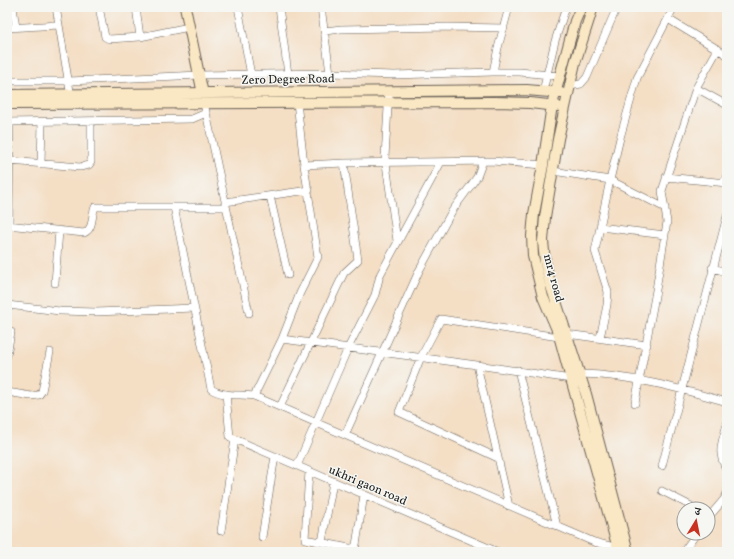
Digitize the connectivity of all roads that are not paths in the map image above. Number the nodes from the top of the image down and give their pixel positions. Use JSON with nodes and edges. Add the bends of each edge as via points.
{"nodes":[{"id":1,"x":13,"y":7,"type":"edge"},
{"id":2,"x":56,"y":7,"type":"edge"},
{"id":3,"x":99,"y":7,"type":"edge"},
{"id":4,"x":136,"y":7,"type":"edge"},
{"id":5,"x":185,"y":7,"type":"edge"},
{"id":6,"x":238,"y":7,"type":"edge"},
{"id":7,"x":279,"y":7,"type":"edge"},
{"id":8,"x":321,"y":7,"type":"edge"},
{"id":9,"x":509,"y":7,"type":"edge"},
{"id":10,"x":566,"y":7,"type":"edge"},
{"id":11,"x":581,"y":7,"type":"edge"},
{"id":12,"x":593,"y":7,"type":"edge"},
{"id":13,"x":616,"y":7,"type":"edge"},
{"id":14,"x":674,"y":7,"type":"edge"},
{"id":15,"x":668,"y":19,"type":"junction"},
{"id":16,"x":59,"y":25,"type":"junction"},
{"id":17,"x":189,"y":27,"type":"junction"},
{"id":18,"x":7,"y":28,"type":"edge"},
{"id":19,"x":16,"y":28,"type":"junction"},
{"id":20,"x":504,"y":28,"type":"junction"},
{"id":21,"x":324,"y":31,"type":"junction"},
{"id":22,"x":140,"y":37,"type":"junction"},
{"id":23,"x":718,"y":49,"type":"junction"},
{"id":24,"x":727,"y":55,"type":"edge"},
{"id":25,"x":493,"y":72,"type":"junction"},
{"id":26,"x":288,"y":74,"type":"junction"},
{"id":27,"x":330,"y":74,"type":"junction"},
{"id":28,"x":200,"y":75,"type":"junction"},
{"id":29,"x":251,"y":75,"type":"junction"},
{"id":30,"x":547,"y":75,"type":"junction"},
{"id":31,"x":559,"y":76,"type":"junction"},
{"id":32,"x":7,"y":81,"type":"edge"},
{"id":33,"x":70,"y":81,"type":"junction"},
{"id":34,"x":696,"y":88,"type":"junction"},
{"id":35,"x":569,"y":90,"type":"junction"},
{"id":36,"x":389,"y":91,"type":"junction"},
{"id":37,"x":544,"y":91,"type":"junction"},
{"id":38,"x":555,"y":92,"type":"junction"},
{"id":39,"x":7,"y":95,"type":"edge"},
{"id":40,"x":203,"y":98,"type":"junction"},
{"id":41,"x":72,"y":99,"type":"junction"},
{"id":42,"x":296,"y":102,"type":"junction"},
{"id":43,"x":388,"y":102,"type":"junction"},
{"id":44,"x":7,"y":104,"type":"edge"},
{"id":45,"x":552,"y":105,"type":"junction"},
{"id":46,"x":727,"y":105,"type":"edge"},
{"id":47,"x":565,"y":107,"type":"junction"},
{"id":48,"x":206,"y":113,"type":"junction"},
{"id":49,"x":8,"y":122,"type":"edge"},
{"id":50,"x":42,"y":122,"type":"junction"},
{"id":51,"x":91,"y":122,"type":"junction"},
{"id":52,"x":8,"y":143,"type":"edge"},
{"id":53,"x":483,"y":161,"type":"junction"},
{"id":54,"x":10,"y":162,"type":"junction"},
{"id":55,"x":440,"y":162,"type":"junction"},
{"id":56,"x":344,"y":163,"type":"junction"},
{"id":57,"x":386,"y":163,"type":"junction"},
{"id":58,"x":41,"y":164,"type":"junction"},
{"id":59,"x":304,"y":165,"type":"junction"},
{"id":60,"x":543,"y":165,"type":"junction"},
{"id":61,"x":553,"y":171,"type":"junction"},
{"id":62,"x":8,"y":174,"type":"edge"},
{"id":63,"x":727,"y":174,"type":"edge"},
{"id":64,"x":666,"y":178,"type":"junction"},
{"id":65,"x":610,"y":180,"type":"junction"},
{"id":66,"x":726,"y":183,"type":"edge"},
{"id":67,"x":308,"y":190,"type":"junction"},
{"id":68,"x":270,"y":196,"type":"junction"},
{"id":69,"x":225,"y":205,"type":"junction"},
{"id":70,"x":174,"y":207,"type":"junction"},
{"id":71,"x":665,"y":208,"type":"junction"},
{"id":72,"x":727,"y":216,"type":"edge"},
{"id":73,"x":8,"y":225,"type":"edge"},
{"id":74,"x":600,"y":228,"type":"junction"},
{"id":75,"x":59,"y":231,"type":"junction"},
{"id":76,"x":665,"y":234,"type":"junction"},
{"id":77,"x":397,"y":242,"type":"junction"},
{"id":78,"x":712,"y":268,"type":"junction"},
{"id":79,"x":727,"y":272,"type":"edge"},
{"id":80,"x":288,"y":275,"type":"dead end"},
{"id":81,"x":54,"y":283,"type":"dead end"},
{"id":82,"x":7,"y":305,"type":"edge"},
{"id":83,"x":194,"y":308,"type":"junction"},
{"id":84,"x":249,"y":312,"type":"dead end"},
{"id":85,"x":11,"y":332,"type":"dead end"},
{"id":86,"x":563,"y":336,"type":"junction"},
{"id":87,"x":600,"y":338,"type":"junction"},
{"id":88,"x":282,"y":339,"type":"junction"},
{"id":89,"x":311,"y":343,"type":"junction"},
{"id":90,"x":647,"y":345,"type":"junction"},
{"id":91,"x":348,"y":348,"type":"junction"},
{"id":92,"x":50,"y":352,"type":"dead end"},
{"id":93,"x":383,"y":352,"type":"junction"},
{"id":94,"x":7,"y":355,"type":"edge"},
{"id":95,"x":421,"y":357,"type":"junction"},
{"id":96,"x":477,"y":365,"type":"junction"},
{"id":97,"x":518,"y":370,"type":"junction"},
{"id":98,"x":575,"y":376,"type":"junction"},
{"id":99,"x":640,"y":379,"type":"junction"},
{"id":100,"x":682,"y":389,"type":"junction"},
{"id":101,"x":7,"y":392,"type":"edge"},
{"id":102,"x":226,"y":394,"type":"junction"},
{"id":103,"x":254,"y":396,"type":"junction"},
{"id":104,"x":727,"y":402,"type":"edge"},
{"id":105,"x":635,"y":403,"type":"dead end"},
{"id":106,"x":280,"y":407,"type":"junction"},
{"id":107,"x":316,"y":423,"type":"junction"},
{"id":108,"x":727,"y":424,"type":"edge"},
{"id":109,"x":345,"y":435,"type":"junction"},
{"id":110,"x":232,"y":438,"type":"junction"},
{"id":111,"x":275,"y":456,"type":"junction"},
{"id":112,"x":498,"y":458,"type":"junction"},
{"id":113,"x":297,"y":466,"type":"junction"},
{"id":114,"x":662,"y":466,"type":"dead end"},
{"id":115,"x":727,"y":470,"type":"edge"},
{"id":116,"x":309,"y":471,"type":"junction"},
{"id":117,"x":334,"y":482,"type":"junction"},
{"id":118,"x":662,"y":491,"type":"dead end"},
{"id":119,"x":727,"y":493,"type":"edge"},
{"id":120,"x":364,"y":495,"type":"junction"},
{"id":121,"x":681,"y":501,"type":"edge"},
{"id":122,"x":509,"y":506,"type":"junction"},
{"id":123,"x":716,"y":508,"type":"edge"},
{"id":124,"x":557,"y":526,"type":"junction"},
{"id":125,"x":221,"y":531,"type":"dead end"},
{"id":126,"x":262,"y":537,"type":"dead end"},
{"id":127,"x":691,"y":541,"type":"edge"},
{"id":128,"x":322,"y":542,"type":"junction"},
{"id":129,"x":618,"y":550,"type":"edge"},
{"id":130,"x":498,"y":552,"type":"edge"},
{"id":131,"x":628,"y":552,"type":"edge"},
{"id":132,"x":683,"y":552,"type":"edge"}],
"edges":[{"from":1,"to":19,"type":"street"},
{"from":2,"to":16,"type":"street"},
{"from":3,"to":22,"type":"street","via":[[105,37],[114,40]]},
{"from":4,"to":22,"type":"street"},
{"from":5,"to":17,"type":"street"},
{"from":6,"to":29,"type":"street"},
{"from":7,"to":26,"type":"street"},
{"from":8,"to":21,"type":"street"},
{"from":9,"to":20,"type":"street"},
{"from":10,"to":30,"type":"street"},
{"from":11,"to":31,"type":"street","name":"mr4 road"},
{"from":12,"to":35,"type":"street","name":"mr4 road"},
{"from":13,"to":35,"type":"street","via":[[587,77],[581,84]]},
{"from":14,"to":15,"type":"street"},
{"from":15,"to":23,"type":"street"},
{"from":15,"to":65,"type":"street","via":[[638,78]]},
{"from":16,"to":19,"type":"street"},
{"from":16,"to":33,"type":"street"},
{"from":17,"to":22,"type":"street"},
{"from":17,"to":28,"type":"street"},
{"from":18,"to":19,"type":"street"},
{"from":20,"to":21,"type":"street","via":[[448,26]]},
{"from":20,"to":25,"type":"street"},
{"from":21,"to":27,"type":"street"},
{"from":23,"to":24,"type":"street"},
{"from":23,"to":34,"type":"street"},
{"from":25,"to":27,"type":"street"},
{"from":25,"to":30,"type":"street"},
{"from":26,"to":27,"type":"street"},
{"from":26,"to":29,"type":"street"},
{"from":28,"to":29,"type":"street"},
{"from":28,"to":33,"type":"street"},
{"from":28,"to":40,"type":"street"},
{"from":30,"to":31,"type":"street"},
{"from":30,"to":37,"type":"street"},
{"from":31,"to":38,"type":"street","name":"mr4 road"},
{"from":32,"to":33,"type":"street"},
{"from":33,"to":41,"type":"street"},
{"from":34,"to":46,"type":"street"},
{"from":34,"to":64,"type":"street"},
{"from":35,"to":38,"type":"street","name":"Zero Degree Road"},
{"from":35,"to":47,"type":"street","name":"mr4 road"},
{"from":36,"to":37,"type":"street","name":"Zero Degree Road"},
{"from":36,"to":40,"type":"street","name":"Zero Degree Road"},
{"from":36,"to":43,"type":"street"},
{"from":37,"to":38,"type":"street","name":"Zero Degree Road"},
{"from":38,"to":45,"type":"street","name":"mr4 road"},
{"from":39,"to":41,"type":"street","name":"Zero Degree Road"},
{"from":40,"to":41,"type":"street","name":"Zero Degree Road"},
{"from":40,"to":42,"type":"street","name":"Zero Degree Road"},
{"from":40,"to":48,"type":"street"},
{"from":41,"to":44,"type":"street","name":"Zero Degree Road"},
{"from":42,"to":43,"type":"street","name":"Zero Degree Road"},
{"from":42,"to":59,"type":"street"},
{"from":43,"to":45,"type":"street","name":"Zero Degree Road"},
{"from":43,"to":57,"type":"street"},
{"from":45,"to":47,"type":"street","name":"Zero Degree Road"},
{"from":45,"to":60,"type":"street","name":"mr4 road"},
{"from":47,"to":61,"type":"street","name":"mr4 road"},
{"from":48,"to":51,"type":"street","via":[[192,119]]},
{"from":48,"to":69,"type":"street"},
{"from":49,"to":50,"type":"street"},
{"from":49,"to":52,"type":"street"},
{"from":50,"to":51,"type":"street"},
{"from":50,"to":58,"type":"street"},
{"from":51,"to":58,"type":"street","via":[[89,165],[80,167]]},
{"from":52,"to":54,"type":"street"},
{"from":53,"to":55,"type":"street"},
{"from":53,"to":60,"type":"street"},
{"from":53,"to":93,"type":"street","via":[[477,177],[452,211],[419,271]]},
{"from":54,"to":58,"type":"street"},
{"from":54,"to":62,"type":"street"},
{"from":55,"to":57,"type":"street"},
{"from":55,"to":77,"type":"street"},
{"from":56,"to":57,"type":"street"},
{"from":56,"to":59,"type":"street"},
{"from":56,"to":89,"type":"street","via":[[358,260],[344,273]]},
{"from":57,"to":77,"type":"street"},
{"from":59,"to":67,"type":"street"},
{"from":60,"to":86,"type":"street","name":"mr4 road","via":[[534,214],[533,256],[543,297]]},
{"from":61,"to":65,"type":"street"},
{"from":61,"to":86,"type":"street","name":"mr4 road","via":[[543,229],[544,262]]},
{"from":62,"to":73,"type":"street"},
{"from":63,"to":66,"type":"street"},
{"from":64,"to":66,"type":"street"},
{"from":64,"to":71,"type":"street","via":[[662,191]]},
{"from":65,"to":71,"type":"street"},
{"from":65,"to":74,"type":"street"},
{"from":67,"to":68,"type":"street"},
{"from":67,"to":88,"type":"street","via":[[318,257],[300,293]]},
{"from":68,"to":69,"type":"street"},
{"from":68,"to":80,"type":"street"},
{"from":69,"to":70,"type":"street"},
{"from":69,"to":84,"type":"street"},
{"from":70,"to":75,"type":"street","via":[[95,207],[87,231]]},
{"from":70,"to":83,"type":"street"},
{"from":71,"to":76,"type":"street"},
{"from":72,"to":78,"type":"street"},
{"from":73,"to":75,"type":"street"},
{"from":74,"to":76,"type":"street"},
{"from":74,"to":87,"type":"street","via":[[595,251],[608,292]]},
{"from":75,"to":81,"type":"street"},
{"from":76,"to":90,"type":"street"},
{"from":77,"to":91,"type":"street","via":[[380,275],[375,295]]},
{"from":78,"to":79,"type":"street"},
{"from":78,"to":100,"type":"street"},
{"from":82,"to":83,"type":"street","via":[[96,312]]},
{"from":83,"to":102,"type":"street","via":[[211,389]]},
{"from":85,"to":94,"type":"street"},
{"from":86,"to":87,"type":"street"},
{"from":86,"to":95,"type":"street","via":[[441,319]]},
{"from":86,"to":98,"type":"street","name":"mr4 road"},
{"from":87,"to":90,"type":"street"},
{"from":88,"to":89,"type":"street"},
{"from":88,"to":103,"type":"street"},
{"from":89,"to":91,"type":"street"},
{"from":89,"to":106,"type":"street"},
{"from":90,"to":99,"type":"street"},
{"from":91,"to":93,"type":"street"},
{"from":91,"to":107,"type":"street"},
{"from":92,"to":101,"type":"street","via":[[39,395]]},
{"from":93,"to":95,"type":"street"},
{"from":93,"to":109,"type":"street"},
{"from":95,"to":96,"type":"street"},
{"from":95,"to":112,"type":"street","via":[[399,412]]},
{"from":96,"to":97,"type":"street"},
{"from":96,"to":112,"type":"street"},
{"from":97,"to":98,"type":"street"},
{"from":97,"to":124,"type":"street"},
{"from":98,"to":99,"type":"street","via":[[604,374]]},
{"from":98,"to":129,"type":"street","name":"mr4 road"},
{"from":98,"to":131,"type":"street","name":"mr4 road","via":[[586,394]]},
{"from":99,"to":100,"type":"street"},
{"from":99,"to":105,"type":"street"},
{"from":100,"to":104,"type":"street"},
{"from":100,"to":114,"type":"street"},
{"from":102,"to":103,"type":"street"},
{"from":102,"to":110,"type":"street"},
{"from":103,"to":106,"type":"street"},
{"from":106,"to":107,"type":"street"},
{"from":107,"to":109,"type":"street"},
{"from":107,"to":113,"type":"street"},
{"from":108,"to":115,"type":"street","via":[[720,452]]},
{"from":109,"to":122,"type":"street"},
{"from":110,"to":111,"type":"street","name":"ukhri gaon road"},
{"from":110,"to":125,"type":"street"},
{"from":111,"to":113,"type":"street","name":"ukhri gaon road"},
{"from":111,"to":126,"type":"street"},
{"from":112,"to":122,"type":"street"},
{"from":113,"to":116,"type":"street","name":"ukhri gaon road"},
{"from":116,"to":117,"type":"street","name":"ukhri gaon road"},
{"from":116,"to":128,"type":"street","via":[[304,539]]},
{"from":117,"to":120,"type":"street","name":"ukhri gaon road"},
{"from":117,"to":128,"type":"street"},
{"from":118,"to":121,"type":"street"},
{"from":119,"to":123,"type":"street"},
{"from":120,"to":128,"type":"street","via":[[356,545],[349,548]]},
{"from":120,"to":130,"type":"street","name":"ukhri gaon road"},
{"from":122,"to":124,"type":"street"},
{"from":124,"to":129,"type":"street"},
{"from":127,"to":132,"type":"street"}]}
